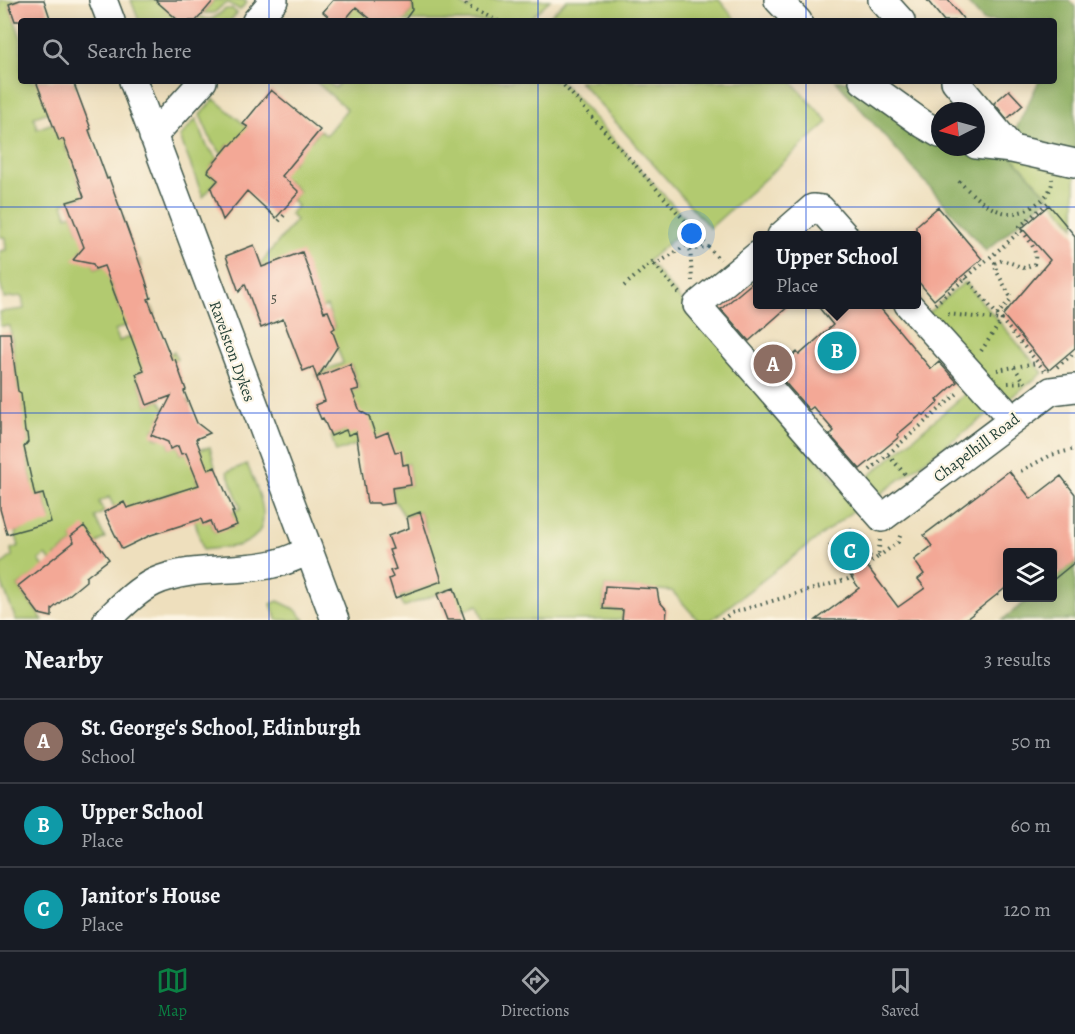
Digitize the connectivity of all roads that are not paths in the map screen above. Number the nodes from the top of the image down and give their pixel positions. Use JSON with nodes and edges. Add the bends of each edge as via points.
{"nodes":[{"id":1,"x":103,"y":0,"type":"edge"},
{"id":2,"x":274,"y":0,"type":"edge"},
{"id":3,"x":778,"y":0,"type":"edge"},
{"id":4,"x":882,"y":0,"type":"edge"},
{"id":5,"x":110,"y":18,"type":"edge"},
{"id":6,"x":259,"y":18,"type":"edge"},
{"id":7,"x":795,"y":18,"type":"edge"},
{"id":8,"x":898,"y":18,"type":"edge"},
{"id":9,"x":134,"y":84,"type":"edge"},
{"id":10,"x":200,"y":84,"type":"edge"},
{"id":11,"x":867,"y":84,"type":"edge"},
{"id":12,"x":958,"y":84,"type":"edge"},
{"id":13,"x":931,"y":129,"type":"edge"},
{"id":14,"x":153,"y":136,"type":"junction"},
{"id":15,"x":985,"y":146,"type":"edge"},
{"id":16,"x":1012,"y":149,"type":"junction"},
{"id":17,"x":1063,"y":160,"type":"edge"},
{"id":18,"x":787,"y":231,"type":"edge"},
{"id":19,"x":841,"y":231,"type":"edge"},
{"id":20,"x":753,"y":259,"type":"edge"},
{"id":21,"x":918,"y":311,"type":"edge"},
{"id":22,"x":1075,"y":388,"type":"edge"},
{"id":23,"x":1012,"y":419,"type":"junction"},
{"id":24,"x":308,"y":551,"type":"junction"},
{"id":25,"x":107,"y":620,"type":"edge"},
{"id":26,"x":335,"y":620,"type":"edge"}],
"edges":[{"from":1,"to":5,"type":"street"},
{"from":2,"to":6,"type":"street"},
{"from":3,"to":7,"type":"street"},
{"from":4,"to":8,"type":"street"},
{"from":9,"to":14,"type":"street","name":"Ravelston Dykes"},
{"from":10,"to":14,"type":"street"},
{"from":11,"to":13,"type":"street"},
{"from":12,"to":16,"type":"street"},
{"from":14,"to":24,"type":"street","name":"Ravelston Dykes"},
{"from":15,"to":16,"type":"street"},
{"from":16,"to":17,"type":"street"},
{"from":18,"to":19,"type":"street","via":[[817,208]]},
{"from":20,"to":23,"type":"street","name":"Chapelhill Road","via":[[695,302],[882,518]]},
{"from":21,"to":23,"type":"street"},
{"from":22,"to":23,"type":"street","name":"Chapelhill Road","via":[[1051,391]]},
{"from":24,"to":25,"type":"street","via":[[267,566],[170,576],[143,588]]},
{"from":24,"to":26,"type":"street","name":"Ravelston Dykes"}]}
